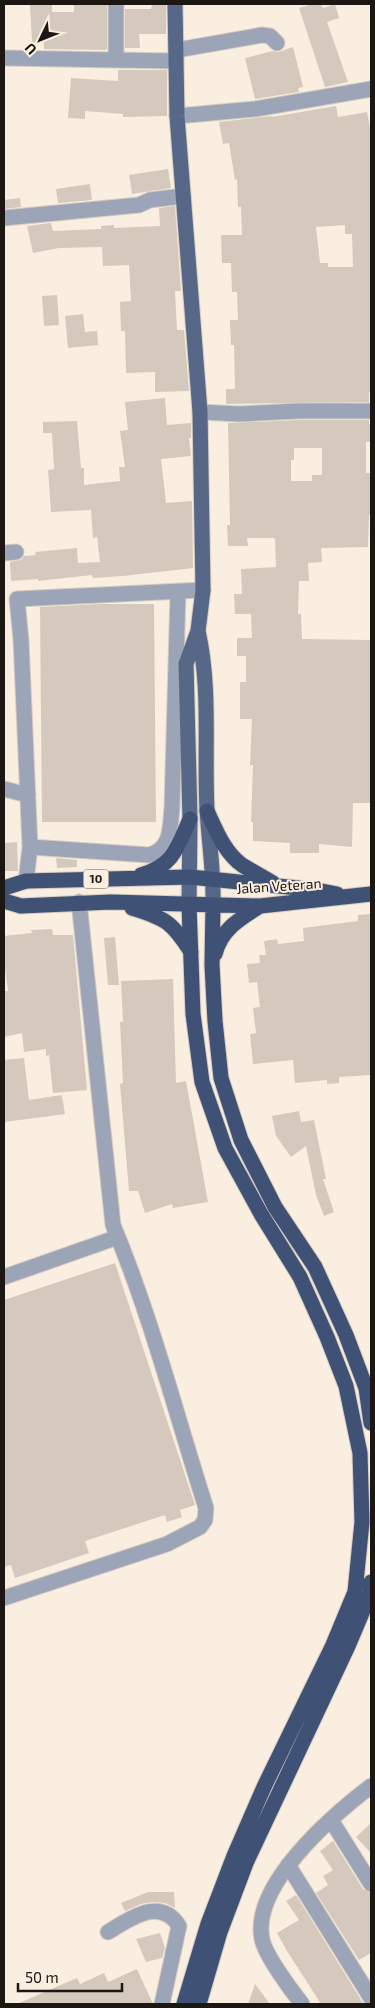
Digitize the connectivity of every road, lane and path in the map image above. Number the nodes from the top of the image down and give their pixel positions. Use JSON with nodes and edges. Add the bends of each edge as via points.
{"nodes":[{"id":1,"x":116,"y":4,"type":"edge"},
{"id":2,"x":175,"y":4,"type":"edge"},
{"id":3,"x":277,"y":44,"type":"dead end"},
{"id":4,"x":176,"y":56,"type":"junction"},
{"id":5,"x":4,"y":58,"type":"edge"},
{"id":6,"x":116,"y":60,"type":"junction"},
{"id":7,"x":371,"y":89,"type":"edge"},
{"id":8,"x":177,"y":116,"type":"junction"},
{"id":9,"x":183,"y":196,"type":"junction"},
{"id":10,"x":4,"y":218,"type":"edge"},
{"id":11,"x":371,"y":411,"type":"edge"},
{"id":12,"x":200,"y":412,"type":"junction"},
{"id":13,"x":203,"y":590,"type":"junction"},
{"id":14,"x":178,"y":598,"type":"junction"},
{"id":15,"x":11,"y":599,"type":"edge"},
{"id":16,"x":201,"y":606,"type":"junction"},
{"id":17,"x":198,"y":630,"type":"junction"},
{"id":18,"x":4,"y":789,"type":"edge"},
{"id":19,"x":28,"y":795,"type":"junction"},
{"id":20,"x":207,"y":811,"type":"junction"},
{"id":21,"x":190,"y":820,"type":"junction"},
{"id":22,"x":30,"y":847,"type":"junction"},
{"id":23,"x":190,"y":877,"type":"junction"},
{"id":24,"x":128,"y":878,"type":"junction"},
{"id":25,"x":214,"y":879,"type":"junction"},
{"id":26,"x":26,"y":881,"type":"junction"},
{"id":27,"x":280,"y":887,"type":"junction"},
{"id":28,"x":4,"y":888,"type":"edge"},
{"id":29,"x":371,"y":894,"type":"edge"},
{"id":30,"x":348,"y":896,"type":"junction"},
{"id":31,"x":4,"y":901,"type":"edge"},
{"id":32,"x":79,"y":902,"type":"junction"},
{"id":33,"x":111,"y":902,"type":"junction"},
{"id":34,"x":189,"y":905,"type":"junction"},
{"id":35,"x":213,"y":905,"type":"junction"},
{"id":36,"x":260,"y":906,"type":"junction"},
{"id":37,"x":192,"y":953,"type":"junction"},
{"id":38,"x":212,"y":965,"type":"junction"},
{"id":39,"x":118,"y":1237,"type":"junction"},
{"id":40,"x":4,"y":1277,"type":"edge"},
{"id":41,"x":371,"y":1423,"type":"edge"},
{"id":42,"x":371,"y":1582,"type":"edge"},
{"id":43,"x":4,"y":1598,"type":"edge"},
{"id":44,"x":371,"y":1786,"type":"edge"},
{"id":45,"x":331,"y":1820,"type":"junction"},
{"id":46,"x":288,"y":1865,"type":"junction"},
{"id":47,"x":370,"y":1880,"type":"edge"},
{"id":48,"x":108,"y":1932,"type":"dead end"},
{"id":49,"x":371,"y":1998,"type":"edge"},
{"id":50,"x":162,"y":2004,"type":"edge"},
{"id":51,"x":184,"y":2004,"type":"edge"},
{"id":52,"x":199,"y":2004,"type":"edge"},
{"id":53,"x":302,"y":2004,"type":"edge"}],
"edges":[{"from":1,"to":6,"type":"street"},
{"from":2,"to":4,"type":"main road"},
{"from":3,"to":4,"type":"street","via":[[270,36],[262,35]]},
{"from":4,"to":6,"type":"street"},
{"from":4,"to":8,"type":"main road"},
{"from":5,"to":6,"type":"street"},
{"from":7,"to":8,"type":"street","via":[[255,109]]},
{"from":8,"to":9,"type":"main road"},
{"from":9,"to":10,"type":"street","via":[[150,200],[139,205]]},
{"from":9,"to":12,"type":"main road"},
{"from":11,"to":12,"type":"street"},
{"from":12,"to":13,"type":"main road"},
{"from":13,"to":14,"type":"street"},
{"from":13,"to":16,"type":"main road"},
{"from":14,"to":15,"type":"street"},
{"from":14,"to":16,"type":"street"},
{"from":14,"to":22,"type":"street","via":[[172,807],[167,842],[155,854],[148,855]]},
{"from":15,"to":19,"type":"street","via":[[21,640]]},
{"from":16,"to":17,"type":"main road"},
{"from":17,"to":20,"type":"main road","via":[[204,659]]},
{"from":17,"to":21,"type":"main road","via":[[186,664]]},
{"from":18,"to":19,"type":"street"},
{"from":19,"to":22,"type":"street"},
{"from":20,"to":25,"type":"main road"},
{"from":20,"to":27,"type":"highway","via":[[231,855]]},
{"from":21,"to":23,"type":"main road"},
{"from":21,"to":24,"type":"highway","via":[[166,863],[156,870]]},
{"from":22,"to":26,"type":"street"},
{"from":23,"to":24,"type":"highway","number":"10"},
{"from":23,"to":25,"type":"highway","number":"10"},
{"from":23,"to":34,"type":"main road"},
{"from":24,"to":26,"type":"highway","number":"10"},
{"from":25,"to":27,"type":"highway","name":"Jalan Veteran","number":"10"},
{"from":25,"to":35,"type":"main road"},
{"from":26,"to":28,"type":"highway","number":"10"},
{"from":27,"to":30,"type":"highway","name":"Jalan Veteran","number":"10"},
{"from":29,"to":30,"type":"highway","name":"Jalan Veteran","number":"10"},
{"from":30,"to":36,"type":"highway","name":"Jalan Veteran","number":"10"},
{"from":31,"to":32,"type":"highway","number":"10","via":[[21,906]]},
{"from":32,"to":33,"type":"highway","number":"10"},
{"from":32,"to":39,"type":"street","via":[[107,1178],[113,1225]]},
{"from":33,"to":34,"type":"highway","number":"10"},
{"from":33,"to":37,"type":"highway","via":[[165,920],[180,934]]},
{"from":34,"to":35,"type":"highway","number":"10"},
{"from":34,"to":37,"type":"highway"},
{"from":35,"to":36,"type":"highway","name":"Jalan Veteran","number":"10"},
{"from":35,"to":38,"type":"highway"},
{"from":36,"to":38,"type":"highway","via":[[228,928],[218,943]]},
{"from":37,"to":51,"type":"highway","via":[[192,1014],[202,1082],[225,1148],[300,1277],[346,1386],[360,1453],[362,1522],[355,1592],[234,1856],[208,1924]]},
{"from":38,"to":41,"type":"highway","via":[[221,1078],[241,1140],[275,1207],[314,1268],[346,1335],[366,1388]]},
{"from":39,"to":40,"type":"street"},
{"from":39,"to":43,"type":"street","via":[[206,1508],[205,1520],[200,1527],[167,1544]]},
{"from":42,"to":52,"type":"highway","via":[[370,1594],[348,1646],[246,1862],[220,1932]]},
{"from":44,"to":45,"type":"street"},
{"from":45,"to":46,"type":"street"},
{"from":45,"to":47,"type":"street"},
{"from":46,"to":49,"type":"street"},
{"from":46,"to":53,"type":"street","via":[[275,1886],[260,1928],[263,1944]]},
{"from":48,"to":50,"type":"street","via":[[143,1912],[158,1911],[175,1920],[179,1926]]}]}
